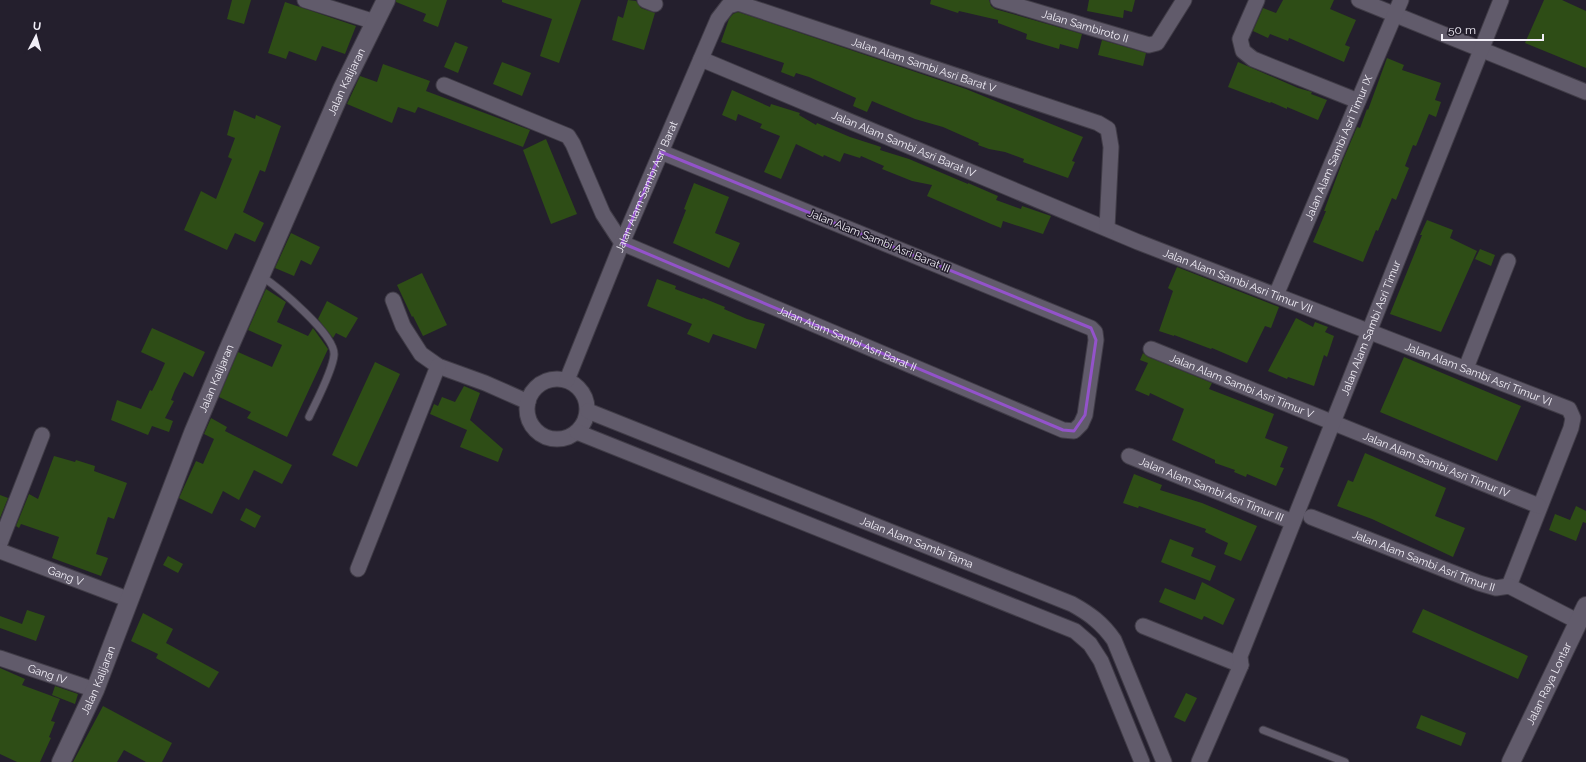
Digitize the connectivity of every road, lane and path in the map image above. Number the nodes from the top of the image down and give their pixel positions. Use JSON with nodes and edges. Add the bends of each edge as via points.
{"nodes":[{"id":1,"x":305,"y":0,"type":"edge"},
{"id":2,"x":386,"y":0,"type":"edge"},
{"id":3,"x":998,"y":0,"type":"edge"},
{"id":4,"x":1184,"y":0,"type":"edge"},
{"id":5,"x":1257,"y":0,"type":"edge"},
{"id":6,"x":1359,"y":0,"type":"edge"},
{"id":7,"x":1401,"y":0,"type":"edge"},
{"id":8,"x":1501,"y":0,"type":"edge"},
{"id":9,"x":738,"y":3,"type":"joint"},
{"id":10,"x":1395,"y":14,"type":"junction"},
{"id":11,"x":375,"y":22,"type":"junction"},
{"id":12,"x":1482,"y":49,"type":"junction"},
{"id":13,"x":701,"y":59,"type":"junction"},
{"id":14,"x":444,"y":85,"type":"dead end"},
{"id":15,"x":1586,"y":92,"type":"edge"},
{"id":16,"x":1358,"y":101,"type":"junction"},
{"id":17,"x":661,"y":152,"type":"junction"},
{"id":18,"x":1111,"y":230,"type":"junction"},
{"id":19,"x":622,"y":243,"type":"junction"},
{"id":20,"x":1508,"y":261,"type":"dead end"},
{"id":21,"x":261,"y":276,"type":"junction"},
{"id":22,"x":1276,"y":295,"type":"junction"},
{"id":23,"x":393,"y":300,"type":"dead end"},
{"id":24,"x":1369,"y":331,"type":"junction"},
{"id":25,"x":1151,"y":349,"type":"dead end"},
{"id":26,"x":438,"y":366,"type":"junction"},
{"id":27,"x":1466,"y":368,"type":"junction"},
{"id":28,"x":567,"y":380,"type":"junction"},
{"id":29,"x":528,"y":402,"type":"junction"},
{"id":30,"x":588,"y":411,"type":"junction"},
{"id":31,"x":309,"y":417,"type":"dead end"},
{"id":32,"x":1333,"y":423,"type":"junction"},
{"id":33,"x":1074,"y":431,"type":"joint"},
{"id":34,"x":577,"y":432,"type":"junction"},
{"id":35,"x":42,"y":435,"type":"dead end"},
{"id":36,"x":1130,"y":456,"type":"dead end"},
{"id":37,"x":1540,"y":506,"type":"junction"},
{"id":38,"x":1311,"y":517,"type":"dead end"},
{"id":39,"x":1293,"y":522,"type":"junction"},
{"id":40,"x":0,"y":543,"type":"edge"},
{"id":41,"x":0,"y":551,"type":"edge"},
{"id":42,"x":358,"y":569,"type":"dead end"},
{"id":43,"x":1509,"y":586,"type":"junction"},
{"id":44,"x":130,"y":600,"type":"junction"},
{"id":45,"x":1586,"y":606,"type":"edge"},
{"id":46,"x":1579,"y":622,"type":"junction"},
{"id":47,"x":1142,"y":626,"type":"dead end"},
{"id":48,"x":0,"y":658,"type":"edge"},
{"id":49,"x":1238,"y":661,"type":"junction"},
{"id":50,"x":95,"y":690,"type":"junction"},
{"id":51,"x":1263,"y":730,"type":"dead end"},
{"id":52,"x":61,"y":762,"type":"edge"},
{"id":53,"x":1142,"y":762,"type":"edge"},
{"id":54,"x":1164,"y":762,"type":"edge"},
{"id":55,"x":1190,"y":762,"type":"edge"},
{"id":56,"x":1199,"y":762,"type":"edge"},
{"id":57,"x":1345,"y":762,"type":"edge"},
{"id":58,"x":1511,"y":762,"type":"edge"}],
"edges":[{"from":1,"to":11,"type":"street"},
{"from":2,"to":11,"type":"street","name":"Jalan Kalijaran"},
{"from":3,"to":4,"type":"street","name":"Jalan Sambiroto II","via":[[1149,45],[1157,43]]},
{"from":5,"to":16,"type":"street","via":[[1240,39],[1243,51],[1253,59]]},
{"from":6,"to":10,"type":"street"},
{"from":7,"to":10,"type":"street","name":"Jalan Alam Sambi Asri Timur IX"},
{"from":8,"to":12,"type":"street","name":"Jalan Alam Sambi Asri Timur"},
{"from":9,"to":13,"type":"street","name":"Jalan Alam Sambi Asri Barat","via":[[728,6],[718,19]]},
{"from":9,"to":18,"type":"street","name":"Jalan Alam Sambi Asri Barat V","via":[[1098,122],[1108,129],[1111,147]]},
{"from":10,"to":12,"type":"street"},
{"from":10,"to":16,"type":"street","name":"Jalan Alam Sambi Asri Timur IX"},
{"from":11,"to":21,"type":"street","name":"Jalan Kalijaran","via":[[308,166]]},
{"from":12,"to":15,"type":"street"},
{"from":12,"to":24,"type":"street","name":"Jalan Alam Sambi Asri Timur"},
{"from":13,"to":17,"type":"street","name":"Jalan Alam Sambi Asri Barat"},
{"from":13,"to":18,"type":"street","name":"Jalan Alam Sambi Asri Barat IV"},
{"from":14,"to":19,"type":"street","via":[[568,136],[603,214]]},
{"from":16,"to":22,"type":"street","name":"Jalan Alam Sambi Asri Timur IX"},
{"from":17,"to":19,"type":"street","name":"Jalan Alam Sambi Asri Barat"},
{"from":17,"to":33,"type":"street","name":"Jalan Alam Sambi Asri Barat III","via":[[1091,328],[1095,332],[1085,415]]},
{"from":18,"to":22,"type":"street","name":"Jalan Alam Sambi Asri Timur VII"},
{"from":19,"to":28,"type":"street","name":"Jalan Alam Sambi Asri Barat"},
{"from":19,"to":33,"type":"street","name":"Jalan Alam Sambi Asri Barat II","via":[[1062,430]]},
{"from":20,"to":27,"type":"street"},
{"from":21,"to":31,"type":"lane","via":[[320,327],[333,344],[331,367]]},
{"from":21,"to":44,"type":"street","name":"Jalan Kalijaran","via":[[193,433]]},
{"from":22,"to":24,"type":"street","name":"Jalan Alam Sambi Asri Timur VII"},
{"from":23,"to":26,"type":"street","via":[[412,343],[421,354]]},
{"from":24,"to":27,"type":"street","name":"Jalan Alam Sambi Asri Timur VI"},
{"from":24,"to":32,"type":"street","name":"Jalan Alam Sambi Asri Timur"},
{"from":25,"to":32,"type":"street","name":"Jalan Alam Sambi Asri Timur V"},
{"from":26,"to":29,"type":"street"},
{"from":26,"to":42,"type":"street"},
{"from":27,"to":37,"type":"street","name":"Jalan Alam Sambi Asri Timur VI","via":[[1568,409],[1573,418]]},
{"from":28,"to":29,"type":"street","via":[[548,380],[539,385],[532,392]]},
{"from":28,"to":30,"type":"street","via":[[578,387],[586,398]]},
{"from":29,"to":34,"type":"street","via":[[530,421],[543,435],[561,439]]},
{"from":30,"to":34,"type":"street"},
{"from":30,"to":54,"type":"street","name":"Jalan Alam Sambi Tama","via":[[1089,613],[1103,625],[1114,640]]},
{"from":32,"to":37,"type":"street","name":"Jalan Alam Sambi Asri Timur IV"},
{"from":32,"to":39,"type":"street","name":"Jalan Alam Sambi Asri Timur"},
{"from":34,"to":53,"type":"street","name":"Jalan Alam Sambi Tama","via":[[1075,631],[1090,644],[1101,661]]},
{"from":35,"to":40,"type":"street"},
{"from":36,"to":39,"type":"street","name":"Jalan Alam Sambi Asri Timur III"},
{"from":37,"to":43,"type":"street"},
{"from":38,"to":43,"type":"street","name":"Jalan Alam Sambi Asri Timur II","via":[[1479,583],[1496,588]]},
{"from":39,"to":49,"type":"street","name":"Jalan Alam Sambi Asri Timur"},
{"from":41,"to":44,"type":"street","name":"Gang V"},
{"from":43,"to":46,"type":"street","name":"Jalan Alam Sambi Asri Timur II"},
{"from":44,"to":50,"type":"street","name":"Jalan Kalijaran"},
{"from":45,"to":46,"type":"street","name":"Jalan Raya Lontar"},
{"from":46,"to":58,"type":"street","name":"Jalan Raya Lontar"},
{"from":47,"to":49,"type":"street"},
{"from":48,"to":50,"type":"street","name":"Gang IV"},
{"from":49,"to":55,"type":"street","name":"Jalan Alam Sambi Asri Timur"},
{"from":49,"to":56,"type":"street","name":"Jalan Alam Sambi Asri Timur"},
{"from":50,"to":52,"type":"street","name":"Jalan Kalijaran"},
{"from":51,"to":57,"type":"lane"}]}
